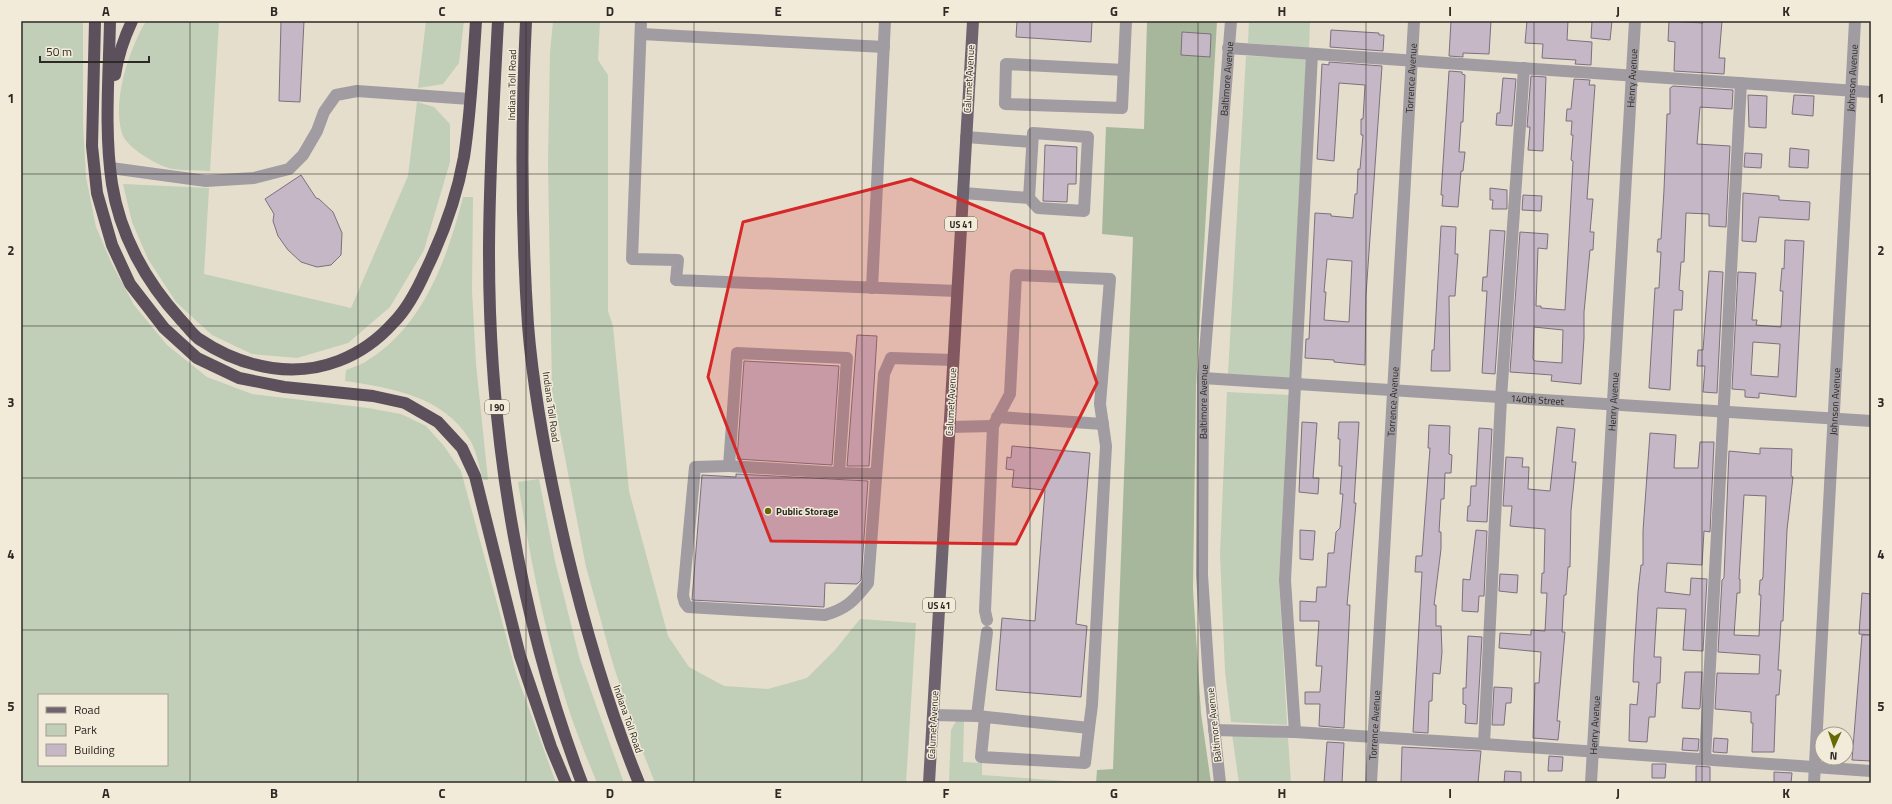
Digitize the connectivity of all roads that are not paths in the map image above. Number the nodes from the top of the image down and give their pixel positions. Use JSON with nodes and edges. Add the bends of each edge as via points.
{"nodes":[{"id":1,"x":96,"y":21,"type":"edge"},
{"id":2,"x":110,"y":21,"type":"edge"},
{"id":3,"x":132,"y":21,"type":"edge"},
{"id":4,"x":476,"y":21,"type":"edge"},
{"id":5,"x":498,"y":21,"type":"edge"},
{"id":6,"x":526,"y":21,"type":"edge"},
{"id":7,"x":641,"y":21,"type":"edge"},
{"id":8,"x":885,"y":21,"type":"edge"},
{"id":9,"x":973,"y":21,"type":"edge"},
{"id":10,"x":1126,"y":21,"type":"edge"},
{"id":11,"x":1230,"y":21,"type":"edge"},
{"id":12,"x":1414,"y":21,"type":"edge"},
{"id":13,"x":1634,"y":21,"type":"edge"},
{"id":14,"x":1856,"y":21,"type":"edge"},
{"id":15,"x":640,"y":34,"type":"junction"},
{"id":16,"x":884,"y":47,"type":"junction"},
{"id":17,"x":1228,"y":48,"type":"junction"},
{"id":18,"x":1312,"y":54,"type":"junction"},
{"id":19,"x":1412,"y":61,"type":"junction"},
{"id":20,"x":1524,"y":68,"type":"junction"},
{"id":21,"x":1124,"y":70,"type":"junction"},
{"id":22,"x":1631,"y":76,"type":"junction"},
{"id":23,"x":1741,"y":84,"type":"junction"},
{"id":24,"x":1852,"y":91,"type":"junction"},
{"id":25,"x":1871,"y":92,"type":"edge"},
{"id":26,"x":470,"y":99,"type":"junction"},
{"id":27,"x":108,"y":130,"type":"junction"},
{"id":28,"x":966,"y":138,"type":"junction"},
{"id":29,"x":1032,"y":142,"type":"junction"},
{"id":30,"x":111,"y":168,"type":"junction"},
{"id":31,"x":963,"y":193,"type":"junction"},
{"id":32,"x":1029,"y":198,"type":"junction"},
{"id":33,"x":872,"y":288,"type":"junction"},
{"id":34,"x":957,"y":291,"type":"junction"},
{"id":35,"x":953,"y":360,"type":"junction"},
{"id":36,"x":1203,"y":378,"type":"junction"},
{"id":37,"x":1295,"y":384,"type":"junction"},
{"id":38,"x":1393,"y":391,"type":"junction"},
{"id":39,"x":1501,"y":398,"type":"junction"},
{"id":40,"x":1613,"y":405,"type":"junction"},
{"id":41,"x":1724,"y":412,"type":"junction"},
{"id":42,"x":1833,"y":418,"type":"junction"},
{"id":43,"x":1871,"y":421,"type":"edge"},
{"id":44,"x":995,"y":422,"type":"junction"},
{"id":45,"x":1103,"y":424,"type":"junction"},
{"id":46,"x":949,"y":427,"type":"junction"},
{"id":47,"x":729,"y":466,"type":"junction"},
{"id":48,"x":839,"y":472,"type":"junction"},
{"id":49,"x":875,"y":474,"type":"junction"},
{"id":50,"x":987,"y":620,"type":"dead end"},
{"id":51,"x":987,"y":632,"type":"dead end"},
{"id":52,"x":933,"y":715,"type":"junction"},
{"id":53,"x":981,"y":717,"type":"junction"},
{"id":54,"x":1089,"y":728,"type":"junction"},
{"id":55,"x":1214,"y":730,"type":"junction"},
{"id":56,"x":1295,"y":732,"type":"junction"},
{"id":57,"x":1374,"y":737,"type":"junction"},
{"id":58,"x":1484,"y":744,"type":"junction"},
{"id":59,"x":1593,"y":751,"type":"junction"},
{"id":60,"x":1706,"y":760,"type":"junction"},
{"id":61,"x":1815,"y":767,"type":"junction"},
{"id":62,"x":1871,"y":771,"type":"edge"},
{"id":63,"x":566,"y":783,"type":"edge"},
{"id":64,"x":582,"y":783,"type":"edge"},
{"id":65,"x":640,"y":783,"type":"edge"},
{"id":66,"x":929,"y":783,"type":"edge"},
{"id":67,"x":1220,"y":783,"type":"edge"},
{"id":68,"x":1371,"y":783,"type":"edge"},
{"id":69,"x":1591,"y":783,"type":"edge"},
{"id":70,"x":1814,"y":783,"type":"edge"}],
"edges":[{"from":1,"to":63,"type":"highway","via":[[92,146],[97,192],[112,245],[130,284],[164,328],[197,358],[239,378],[284,387],[373,396],[405,403],[438,422],[462,448],[476,476],[520,656]]},
{"from":2,"to":27,"type":"highway"},
{"from":3,"to":27,"type":"highway","via":[[117,64]]},
{"from":4,"to":26,"type":"highway"},
{"from":5,"to":64,"type":"highway","name":"Indiana Toll Road","number":"I 90","via":[[489,254],[491,342],[498,423],[508,498],[528,600],[544,666]]},
{"from":6,"to":65,"type":"highway","name":"Indiana Toll Road","via":[[522,167],[524,248],[528,327],[539,415],[552,492],[574,582],[622,741]]},
{"from":7,"to":15,"type":"street"},
{"from":8,"to":16,"type":"street"},
{"from":9,"to":28,"type":"main road","name":"Calumet Avenue","number":"US 41"},
{"from":10,"to":21,"type":"street"},
{"from":11,"to":17,"type":"street","name":"Baltimore Avenue"},
{"from":12,"to":19,"type":"street","name":"Torrence Avenue"},
{"from":13,"to":22,"type":"street","name":"Henry Avenue"},
{"from":14,"to":24,"type":"street","name":"Johnson Avenue"},
{"from":15,"to":16,"type":"street"},
{"from":15,"to":33,"type":"street","via":[[632,259],[678,260],[676,280]]},
{"from":16,"to":33,"type":"street"},
{"from":17,"to":18,"type":"street"},
{"from":17,"to":36,"type":"street","name":"Baltimore Avenue"},
{"from":18,"to":19,"type":"street"},
{"from":18,"to":37,"type":"street"},
{"from":19,"to":20,"type":"street"},
{"from":19,"to":38,"type":"street","name":"Torrence Avenue"},
{"from":20,"to":22,"type":"street"},
{"from":20,"to":39,"type":"street"},
{"from":21,"to":21,"type":"street","via":[[1006,64],[1005,104],[1122,108]]},
{"from":22,"to":23,"type":"street"},
{"from":22,"to":40,"type":"street","name":"Henry Avenue"},
{"from":23,"to":24,"type":"street"},
{"from":23,"to":41,"type":"street"},
{"from":24,"to":25,"type":"street"},
{"from":24,"to":42,"type":"street","name":"Johnson Avenue"},
{"from":26,"to":30,"type":"street","via":[[358,91],[336,94],[303,155],[289,169],[254,178],[206,181]]},
{"from":26,"to":30,"type":"highway","via":[[463,159],[452,204],[436,249],[418,287],[395,322],[371,344],[347,359],[319,368],[290,371],[257,366],[226,356],[197,338],[144,273],[124,230],[112,185]]},
{"from":27,"to":30,"type":"highway"},
{"from":28,"to":29,"type":"street"},
{"from":28,"to":31,"type":"main road","name":"Calumet Avenue","number":"US 41"},
{"from":29,"to":32,"type":"street"},
{"from":29,"to":32,"type":"street","via":[[1033,133],[1088,137],[1084,211],[1038,208]]},
{"from":31,"to":32,"type":"street"},
{"from":31,"to":34,"type":"main road","name":"Calumet Avenue","number":"US 41"},
{"from":33,"to":34,"type":"street"},
{"from":34,"to":35,"type":"main road","name":"Calumet Avenue","number":"US 41"},
{"from":35,"to":46,"type":"main road","name":"Calumet Avenue","number":"US 41"},
{"from":35,"to":49,"type":"street","via":[[891,358],[882,387]]},
{"from":36,"to":37,"type":"street","name":"140th Street"},
{"from":36,"to":55,"type":"street","name":"Baltimore Avenue","via":[[1202,576]]},
{"from":37,"to":38,"type":"street","name":"140th Street"},
{"from":37,"to":56,"type":"street","via":[[1285,580]]},
{"from":38,"to":39,"type":"street","name":"140th Street"},
{"from":38,"to":57,"type":"street","name":"Torrence Avenue"},
{"from":39,"to":40,"type":"street","name":"140th Street"},
{"from":39,"to":58,"type":"street"},
{"from":40,"to":41,"type":"street","name":"140th Street"},
{"from":40,"to":59,"type":"street","name":"Henry Avenue"},
{"from":41,"to":42,"type":"street","name":"140th Street"},
{"from":41,"to":60,"type":"street"},
{"from":42,"to":43,"type":"street","name":"140th Street"},
{"from":42,"to":61,"type":"street","name":"Johnson Avenue"},
{"from":44,"to":45,"type":"street"},
{"from":44,"to":45,"type":"street","via":[[1010,394],[1016,275],[1110,279],[1100,404]]},
{"from":44,"to":46,"type":"street"},
{"from":44,"to":50,"type":"street","via":[[985,611]]},
{"from":45,"to":54,"type":"street","via":[[1106,446]]},
{"from":46,"to":52,"type":"main road","name":"Calumet Avenue","number":"US 41"},
{"from":47,"to":48,"type":"street"},
{"from":47,"to":48,"type":"street","via":[[737,353],[847,358]]},
{"from":47,"to":49,"type":"street","via":[[695,467],[684,596],[684,604],[688,607],[824,615],[840,611],[856,599],[868,583]]},
{"from":48,"to":49,"type":"street"},
{"from":51,"to":53,"type":"street"},
{"from":52,"to":53,"type":"street"},
{"from":52,"to":66,"type":"main road","name":"Calumet Avenue","number":"US 41"},
{"from":53,"to":54,"type":"street"},
{"from":53,"to":54,"type":"street","via":[[981,757],[1085,763]]},
{"from":55,"to":56,"type":"street"},
{"from":55,"to":67,"type":"street","name":"Baltimore Avenue"},
{"from":56,"to":57,"type":"street"},
{"from":57,"to":58,"type":"street"},
{"from":57,"to":68,"type":"street","name":"Torrence Avenue"},
{"from":58,"to":59,"type":"street"},
{"from":59,"to":60,"type":"street"},
{"from":59,"to":69,"type":"street","name":"Henry Avenue"},
{"from":60,"to":61,"type":"street"},
{"from":61,"to":62,"type":"street"},
{"from":61,"to":70,"type":"street","name":"Johnson Avenue"}]}
